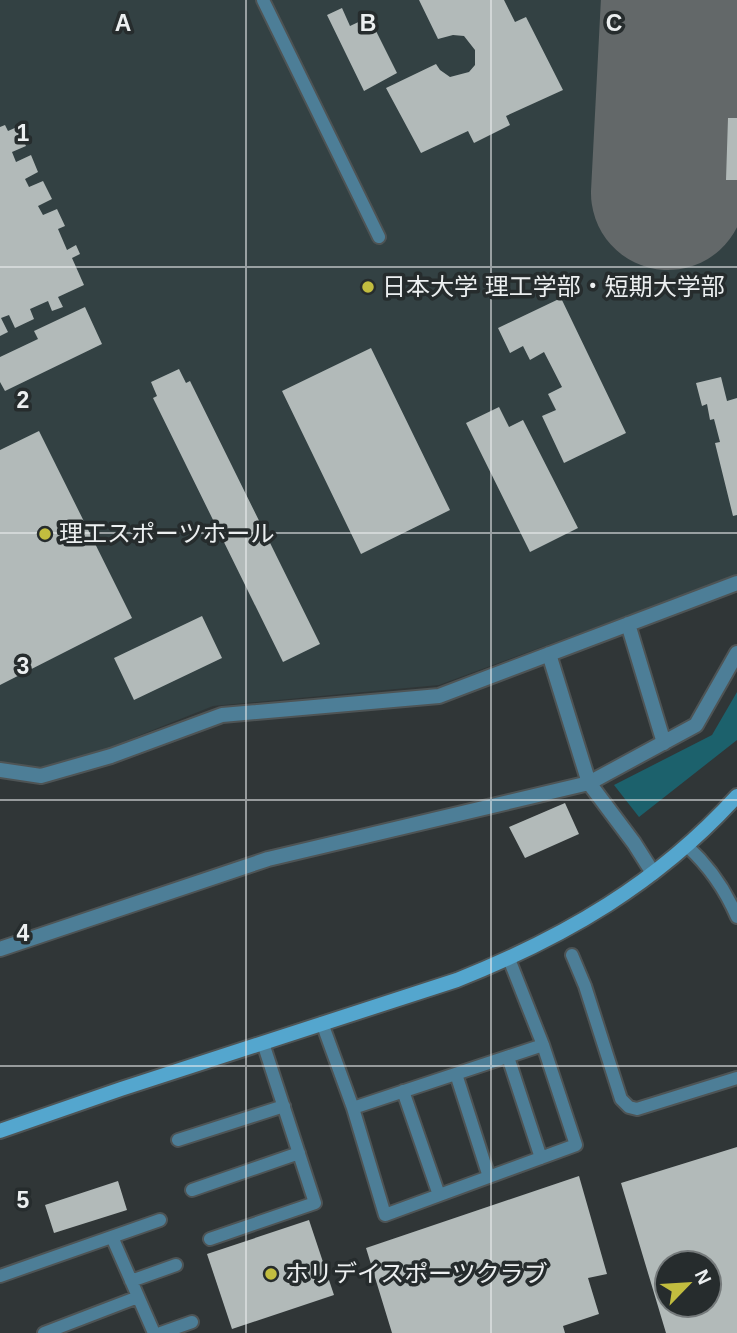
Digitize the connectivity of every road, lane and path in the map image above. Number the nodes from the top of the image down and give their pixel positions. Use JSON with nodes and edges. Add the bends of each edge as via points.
{"nodes":[{"id":1,"x":262,"y":0,"type":"edge"},
{"id":2,"x":379,"y":237,"type":"dead end"},
{"id":3,"x":737,"y":583,"type":"edge"},
{"id":4,"x":628,"y":624,"type":"junction"},
{"id":5,"x":737,"y":653,"type":"edge"},
{"id":6,"x":549,"y":654,"type":"junction"},
{"id":7,"x":664,"y":743,"type":"junction"},
{"id":8,"x":0,"y":770,"type":"edge"},
{"id":9,"x":589,"y":783,"type":"junction"},
{"id":10,"x":734,"y":806,"type":"edge"},
{"id":11,"x":687,"y":846,"type":"junction"},
{"id":12,"x":653,"y":873,"type":"junction"},
{"id":13,"x":737,"y":917,"type":"edge"},
{"id":14,"x":0,"y":949,"type":"edge"},
{"id":15,"x":572,"y":955,"type":"dead end"},
{"id":16,"x":509,"y":959,"type":"junction"},
{"id":17,"x":322,"y":1023,"type":"junction"},
{"id":18,"x":262,"y":1043,"type":"junction"},
{"id":19,"x":544,"y":1045,"type":"junction"},
{"id":20,"x":508,"y":1057,"type":"junction"},
{"id":21,"x":456,"y":1074,"type":"junction"},
{"id":22,"x":737,"y":1077,"type":"edge"},
{"id":23,"x":403,"y":1091,"type":"junction"},
{"id":24,"x":284,"y":1106,"type":"junction"},
{"id":25,"x":353,"y":1108,"type":"junction"},
{"id":26,"x":0,"y":1131,"type":"edge"},
{"id":27,"x":178,"y":1140,"type":"dead end"},
{"id":28,"x":299,"y":1153,"type":"junction"},
{"id":29,"x":541,"y":1158,"type":"junction"},
{"id":30,"x":489,"y":1177,"type":"junction"},
{"id":31,"x":192,"y":1190,"type":"dead end"},
{"id":32,"x":439,"y":1195,"type":"junction"},
{"id":33,"x":160,"y":1220,"type":"dead end"},
{"id":34,"x":112,"y":1237,"type":"junction"},
{"id":35,"x":210,"y":1239,"type":"dead end"},
{"id":36,"x":176,"y":1265,"type":"dead end"},
{"id":37,"x":0,"y":1276,"type":"edge"},
{"id":38,"x":131,"y":1281,"type":"junction"},
{"id":39,"x":138,"y":1297,"type":"junction"},
{"id":40,"x":192,"y":1322,"type":"dead end"},
{"id":41,"x":44,"y":1333,"type":"edge"},
{"id":42,"x":154,"y":1333,"type":"edge"},
{"id":43,"x":161,"y":1333,"type":"edge"}],
"edges":[{"from":1,"to":2,"type":"lane"},
{"from":3,"to":4,"type":"street"},
{"from":4,"to":6,"type":"street"},
{"from":4,"to":7,"type":"street"},
{"from":5,"to":7,"type":"street","via":[[696,725]]},
{"from":6,"to":8,"type":"street","via":[[439,696],[222,715],[41,776]]},
{"from":6,"to":9,"type":"street"},
{"from":7,"to":9,"type":"street"},
{"from":9,"to":12,"type":"street"},
{"from":9,"to":14,"type":"street","via":[[268,859]]},
{"from":10,"to":11,"type":"street"},
{"from":11,"to":12,"type":"street"},
{"from":11,"to":13,"type":"lane","via":[[706,863]]},
{"from":12,"to":16,"type":"street","via":[[577,925]]},
{"from":15,"to":22,"type":"lane","via":[[621,1099],[629,1107],[637,1109]]},
{"from":16,"to":17,"type":"street"},
{"from":16,"to":19,"type":"lane"},
{"from":17,"to":18,"type":"street"},
{"from":17,"to":25,"type":"lane"},
{"from":18,"to":24,"type":"lane"},
{"from":18,"to":26,"type":"street"},
{"from":19,"to":20,"type":"lane"},
{"from":19,"to":29,"type":"lane","via":[[576,1145]]},
{"from":20,"to":21,"type":"lane"},
{"from":20,"to":29,"type":"lane"},
{"from":21,"to":23,"type":"lane"},
{"from":21,"to":30,"type":"lane"},
{"from":23,"to":25,"type":"lane"},
{"from":23,"to":32,"type":"lane"},
{"from":24,"to":27,"type":"lane"},
{"from":24,"to":28,"type":"lane"},
{"from":25,"to":32,"type":"lane","via":[[385,1215]]},
{"from":28,"to":31,"type":"lane"},
{"from":28,"to":35,"type":"lane","via":[[314,1203]]},
{"from":29,"to":30,"type":"lane"},
{"from":30,"to":32,"type":"lane"},
{"from":33,"to":34,"type":"lane"},
{"from":34,"to":37,"type":"lane"},
{"from":34,"to":38,"type":"lane"},
{"from":36,"to":38,"type":"lane"},
{"from":38,"to":39,"type":"lane"},
{"from":39,"to":41,"type":"lane"},
{"from":39,"to":42,"type":"lane"},
{"from":40,"to":43,"type":"lane"}]}
